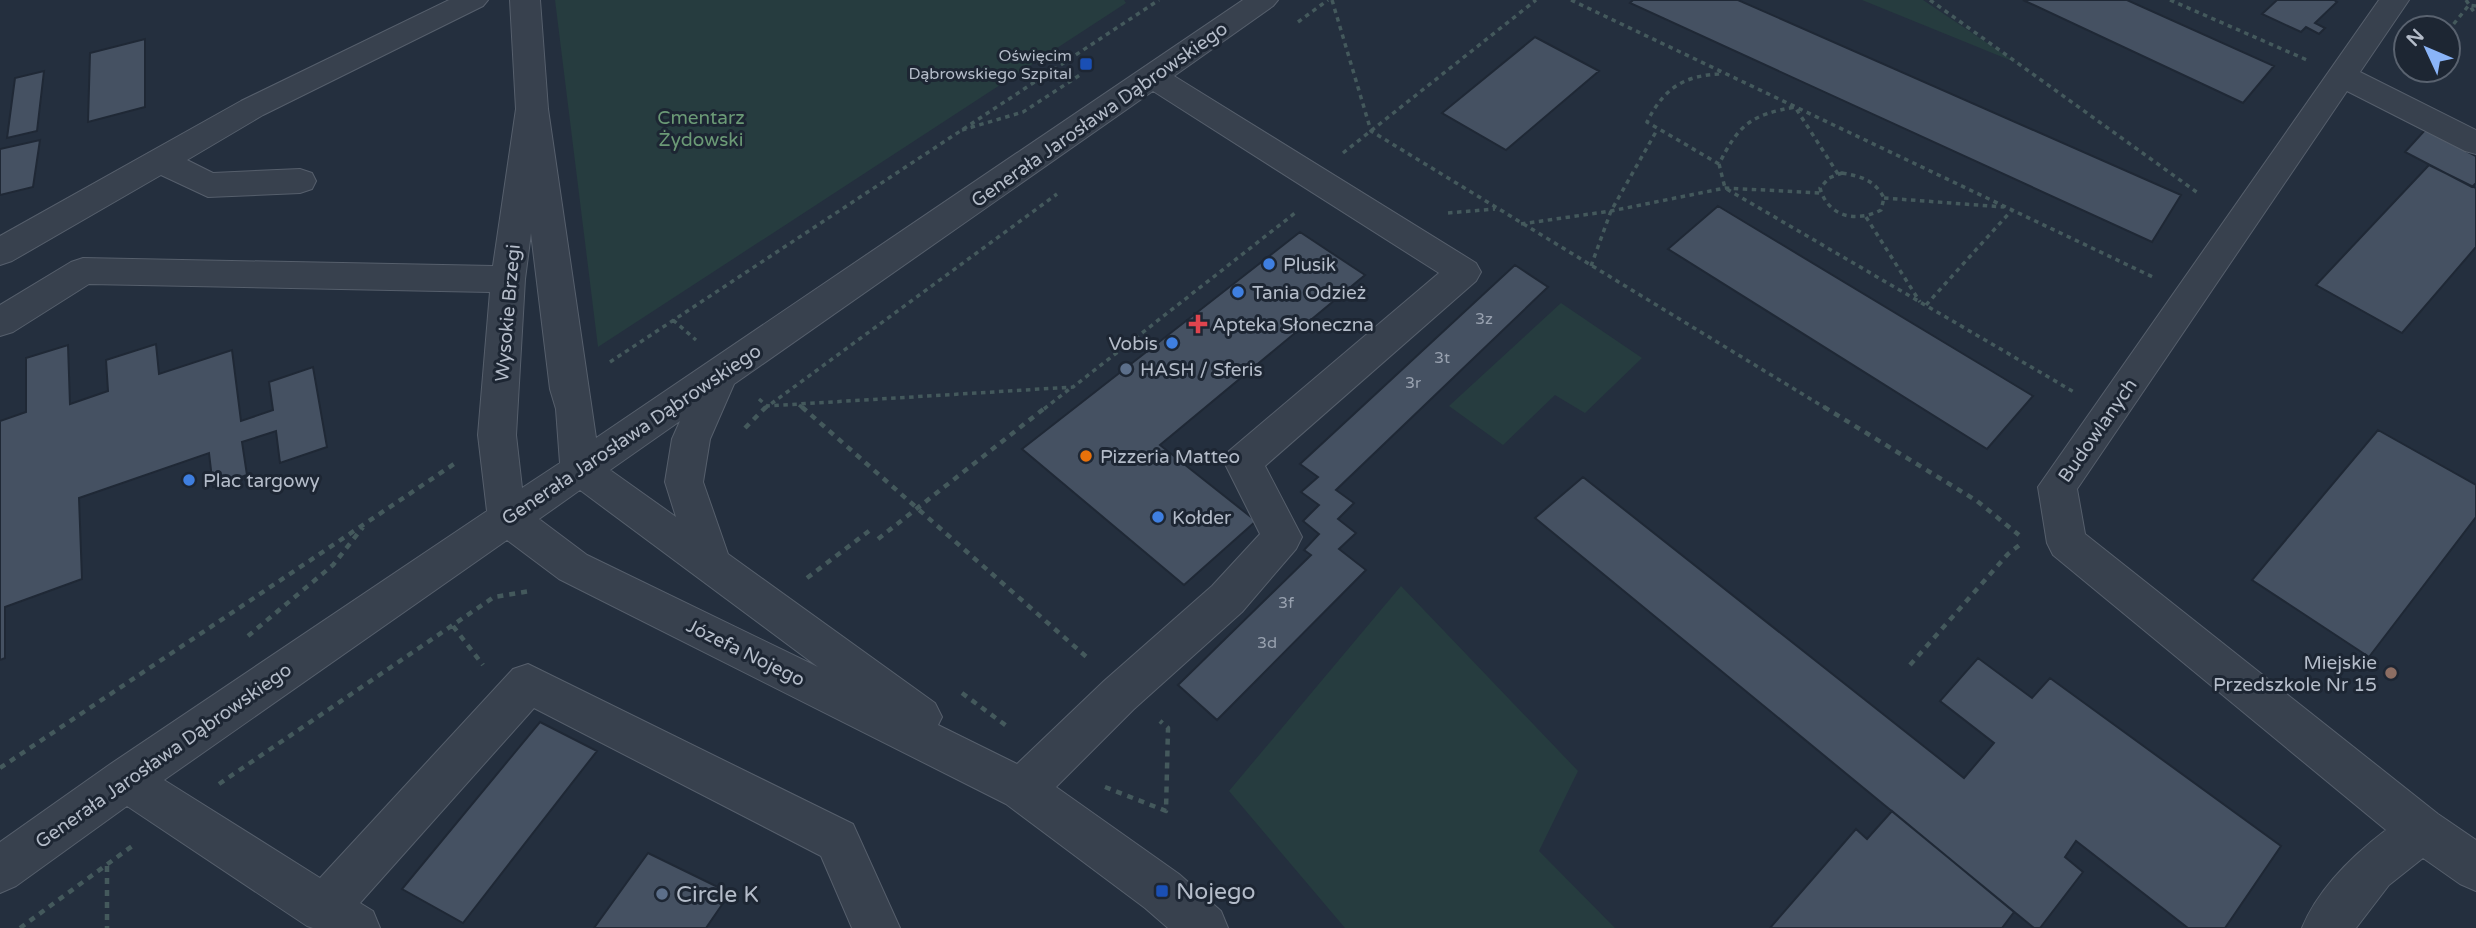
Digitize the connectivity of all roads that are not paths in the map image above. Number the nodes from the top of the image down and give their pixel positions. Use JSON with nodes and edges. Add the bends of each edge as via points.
{"nodes":[{"id":1,"x":474,"y":0,"type":"edge"},
{"id":2,"x":525,"y":0,"type":"edge"},
{"id":3,"x":1263,"y":0,"type":"edge"},
{"id":4,"x":2394,"y":0,"type":"edge"},
{"id":5,"x":1153,"y":76,"type":"junction"},
{"id":6,"x":2343,"y":76,"type":"junction"},
{"id":7,"x":532,"y":109,"type":"junction"},
{"id":8,"x":2476,"y":143,"type":"edge"},
{"id":9,"x":160,"y":160,"type":"junction"},
{"id":10,"x":300,"y":181,"type":"dead end"},
{"id":11,"x":0,"y":252,"type":"edge"},
{"id":12,"x":508,"y":279,"type":"junction"},
{"id":13,"x":6,"y":308,"type":"edge"},
{"id":14,"x":724,"y":372,"type":"junction"},
{"id":15,"x":580,"y":469,"type":"junction"},
{"id":16,"x":508,"y":518,"type":"junction"},
{"id":17,"x":712,"y":566,"type":"junction"},
{"id":18,"x":125,"y":780,"type":"junction"},
{"id":19,"x":1007,"y":781,"type":"junction"},
{"id":20,"x":2422,"y":830,"type":"junction"},
{"id":21,"x":2476,"y":868,"type":"edge"},
{"id":22,"x":0,"y":870,"type":"edge"},
{"id":23,"x":340,"y":918,"type":"edge"},
{"id":24,"x":876,"y":928,"type":"edge"},
{"id":25,"x":1204,"y":928,"type":"edge"},
{"id":26,"x":2326,"y":928,"type":"edge"}],
"edges":[{"from":1,"to":9,"type":"street","via":[[251,108]]},
{"from":2,"to":7,"type":"street","name":"Wysokie Brzegi"},
{"from":3,"to":5,"type":"street","name":"Generała Jarosława Dąbrowskiego"},
{"from":4,"to":6,"type":"street","name":"Budowlanych"},
{"from":5,"to":14,"type":"street","name":"Generała Jarosława Dąbrowskiego"},
{"from":5,"to":19,"type":"street","via":[[1464,272],[1243,462],[1282,537],[1227,598],[1119,695]]},
{"from":6,"to":8,"type":"street"},
{"from":6,"to":20,"type":"street","name":"Budowlanych","via":[[2057,487],[2067,543]]},
{"from":7,"to":12,"type":"street","name":"Wysokie Brzegi"},
{"from":7,"to":15,"type":"street","name":"Wysokie Brzegi"},
{"from":9,"to":10,"type":"street","via":[[208,185]]},
{"from":9,"to":11,"type":"street"},
{"from":12,"to":13,"type":"street","via":[[83,271]]},
{"from":12,"to":16,"type":"street","name":"Wysokie Brzegi","via":[[497,435]]},
{"from":14,"to":15,"type":"street","name":"Generała Jarosława Dąbrowskiego"},
{"from":14,"to":17,"type":"street","via":[[691,439],[684,482]]},
{"from":15,"to":16,"type":"street","name":"Generała Jarosława Dąbrowskiego"},
{"from":15,"to":17,"type":"street","name":"Józefa Nojego"},
{"from":16,"to":18,"type":"street","name":"Generała Jarosława Dąbrowskiego"},
{"from":16,"to":19,"type":"street","name":"Józefa Nojego","via":[[573,567]]},
{"from":17,"to":19,"type":"street","name":"Józefa Nojego"},
{"from":18,"to":22,"type":"street","name":"Generała Jarosława Dąbrowskiego"},
{"from":18,"to":23,"type":"street"},
{"from":19,"to":25,"type":"street","name":"Józefa Nojego","via":[[1162,891]]},
{"from":20,"to":21,"type":"street","name":"Budowlanych"},
{"from":20,"to":26,"type":"street","via":[[2373,869]]},
{"from":23,"to":24,"type":"street","via":[[528,684],[837,840]]}]}
